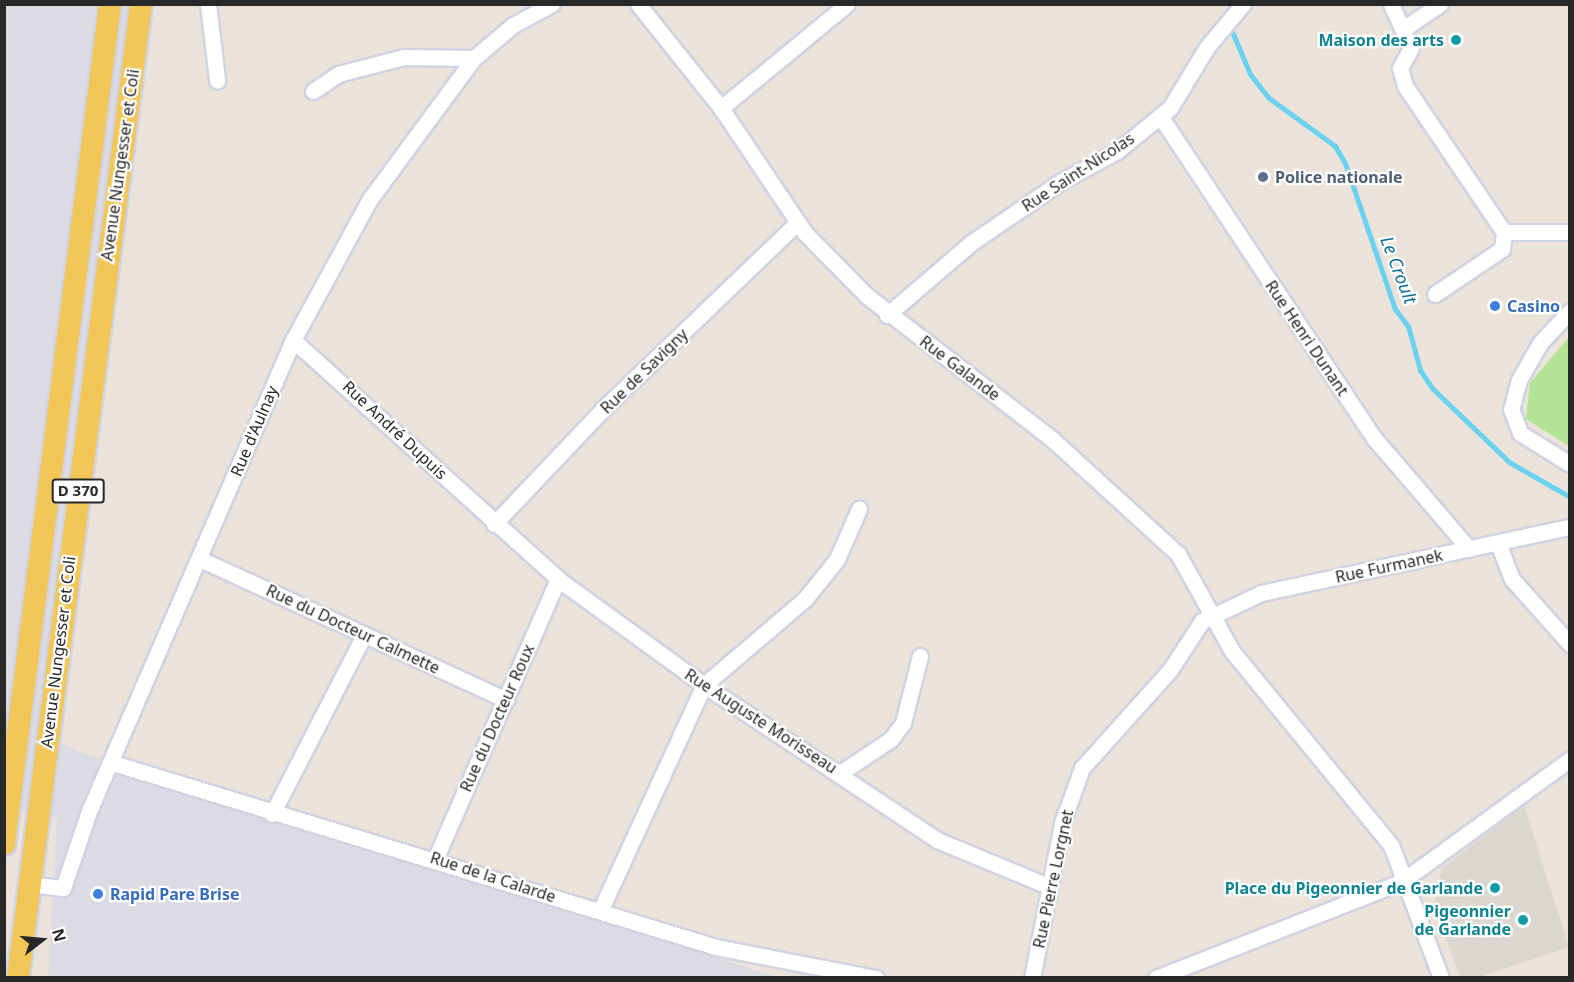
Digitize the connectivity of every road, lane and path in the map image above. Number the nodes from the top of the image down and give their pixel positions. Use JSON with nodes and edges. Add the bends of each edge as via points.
{"nodes":[{"id":1,"x":110,"y":4,"type":"edge"},
{"id":2,"x":141,"y":4,"type":"edge"},
{"id":3,"x":208,"y":4,"type":"edge"},
{"id":4,"x":552,"y":4,"type":"edge"},
{"id":5,"x":638,"y":4,"type":"edge"},
{"id":6,"x":847,"y":4,"type":"edge"},
{"id":7,"x":1243,"y":4,"type":"edge"},
{"id":8,"x":1391,"y":4,"type":"edge"},
{"id":9,"x":1440,"y":4,"type":"edge"},
{"id":10,"x":1406,"y":27,"type":"junction"},
{"id":11,"x":474,"y":58,"type":"junction"},
{"id":12,"x":217,"y":80,"type":"dead end"},
{"id":13,"x":313,"y":91,"type":"dead end"},
{"id":14,"x":721,"y":108,"type":"junction"},
{"id":15,"x":1160,"y":116,"type":"junction"},
{"id":16,"x":798,"y":222,"type":"junction"},
{"id":17,"x":1504,"y":232,"type":"junction"},
{"id":18,"x":1569,"y":232,"type":"edge"},
{"id":19,"x":1436,"y":294,"type":"dead end"},
{"id":20,"x":1561,"y":311,"type":"edge"},
{"id":21,"x":887,"y":315,"type":"junction"},
{"id":22,"x":68,"y":322,"type":"junction"},
{"id":23,"x":99,"y":326,"type":"junction"},
{"id":24,"x":293,"y":340,"type":"junction"},
{"id":25,"x":1569,"y":464,"type":"edge"},
{"id":26,"x":859,"y":509,"type":"dead end"},
{"id":27,"x":494,"y":524,"type":"junction"},
{"id":28,"x":1569,"y":527,"type":"edge"},
{"id":29,"x":1498,"y":543,"type":"junction"},
{"id":30,"x":1469,"y":549,"type":"junction"},
{"id":31,"x":200,"y":559,"type":"junction"},
{"id":32,"x":558,"y":579,"type":"junction"},
{"id":33,"x":1212,"y":615,"type":"junction"},
{"id":34,"x":364,"y":635,"type":"junction"},
{"id":35,"x":1569,"y":644,"type":"edge"},
{"id":36,"x":920,"y":656,"type":"dead end"},
{"id":37,"x":704,"y":685,"type":"junction"},
{"id":38,"x":506,"y":700,"type":"junction"},
{"id":39,"x":1569,"y":759,"type":"edge"},
{"id":40,"x":113,"y":763,"type":"junction"},
{"id":41,"x":840,"y":773,"type":"junction"},
{"id":42,"x":272,"y":814,"type":"junction"},
{"id":43,"x":4,"y":844,"type":"edge"},
{"id":44,"x":436,"y":857,"type":"junction"},
{"id":45,"x":1401,"y":882,"type":"junction"},
{"id":46,"x":29,"y":884,"type":"junction"},
{"id":47,"x":1048,"y":886,"type":"junction"},
{"id":48,"x":600,"y":911,"type":"junction"},
{"id":49,"x":18,"y":978,"type":"edge"},
{"id":50,"x":876,"y":978,"type":"edge"},
{"id":51,"x":1032,"y":978,"type":"edge"},
{"id":52,"x":1155,"y":978,"type":"edge"},
{"id":53,"x":1441,"y":978,"type":"edge"}],
"edges":[{"from":1,"to":22,"type":"main road","name":"Avenue Nungesser et Coli","number":"D 370"},
{"from":2,"to":23,"type":"main road","name":"Avenue Nungesser et Coli","number":"D 370"},
{"from":3,"to":12,"type":"street"},
{"from":4,"to":11,"type":"street","name":"Rue d'Aulnay","via":[[513,25]]},
{"from":5,"to":14,"type":"street","name":"Rue Galande"},
{"from":6,"to":14,"type":"street"},
{"from":7,"to":15,"type":"street","name":"Rue Saint-Nicolas"},
{"from":8,"to":10,"type":"street"},
{"from":9,"to":10,"type":"street"},
{"from":10,"to":17,"type":"street","via":[[1412,48],[1400,68],[1405,86]]},
{"from":11,"to":13,"type":"street","via":[[404,57],[338,74]]},
{"from":11,"to":24,"type":"street","name":"Rue d'Aulnay","via":[[370,198]]},
{"from":14,"to":16,"type":"street","name":"Rue Galande"},
{"from":15,"to":21,"type":"street","name":"Rue Saint-Nicolas","via":[[1117,151],[1060,182],[971,243]]},
{"from":15,"to":30,"type":"street","name":"Rue Henri Dunant","via":[[1374,438]]},
{"from":16,"to":21,"type":"street","name":"Rue Galande"},
{"from":16,"to":27,"type":"street","name":"Rue de Savigny","via":[[603,409]]},
{"from":17,"to":18,"type":"street"},
{"from":17,"to":19,"type":"street","via":[[1502,249]]},
{"from":20,"to":25,"type":"street","via":[[1519,380],[1511,419],[1520,433]]},
{"from":21,"to":33,"type":"street","name":"Rue Galande","via":[[976,379],[1137,513],[1178,554]]},
{"from":22,"to":23,"type":"main road"},
{"from":22,"to":43,"type":"main road","name":"Avenue Nungesser et Coli","number":"D 370"},
{"from":23,"to":46,"type":"main road","name":"Avenue Nungesser et Coli","number":"D 370"},
{"from":24,"to":27,"type":"street","name":"Rue André Dupuis","via":[[383,416]]},
{"from":24,"to":31,"type":"street","name":"Rue d'Aulnay"},
{"from":26,"to":37,"type":"street","via":[[837,559],[805,599]]},
{"from":27,"to":32,"type":"street","name":"Rue Auguste Morisseau"},
{"from":28,"to":29,"type":"street","name":"Rue Furmanek"},
{"from":29,"to":30,"type":"street","name":"Rue Furmanek"},
{"from":29,"to":35,"type":"street","via":[[1512,579]]},
{"from":30,"to":33,"type":"street","name":"Rue Furmanek","via":[[1261,593]]},
{"from":31,"to":34,"type":"street","name":"Rue du Docteur Calmette"},
{"from":31,"to":40,"type":"street","name":"Rue d'Aulnay"},
{"from":32,"to":37,"type":"street","name":"Rue Auguste Morisseau"},
{"from":32,"to":38,"type":"street","name":"Rue du Docteur Roux"},
{"from":33,"to":45,"type":"street","name":"Rue Galande","via":[[1255,680],[1391,845]]},
{"from":33,"to":47,"type":"street","name":"Rue Pierre Lorgnet","via":[[1192,631],[1170,670],[1082,768],[1062,823]]},
{"from":34,"to":38,"type":"street","name":"Rue du Docteur Calmette"},
{"from":34,"to":42,"type":"street"},
{"from":36,"to":41,"type":"street","via":[[903,723],[891,739]]},
{"from":37,"to":41,"type":"street","name":"Rue Auguste Morisseau"},
{"from":37,"to":48,"type":"street"},
{"from":38,"to":44,"type":"street","name":"Rue du Docteur Roux"},
{"from":39,"to":45,"type":"street"},
{"from":40,"to":42,"type":"street","name":"Rue de la Calarde"},
{"from":40,"to":46,"type":"street","name":"Rue d'Aulnay","via":[[89,811],[63,888]]},
{"from":41,"to":47,"type":"street","name":"Rue Auguste Morisseau","via":[[937,840]]},
{"from":42,"to":44,"type":"street","name":"Rue de la Calarde"},
{"from":44,"to":48,"type":"street","name":"Rue de la Calarde"},
{"from":45,"to":52,"type":"street"},
{"from":45,"to":53,"type":"street","name":"Rue Galande"},
{"from":46,"to":49,"type":"main road","name":"Avenue Nungesser et Coli","number":"D 370"},
{"from":47,"to":51,"type":"street","name":"Rue Pierre Lorgnet"},
{"from":48,"to":50,"type":"street","name":"Rue de la Calarde","via":[[716,946]]}]}
